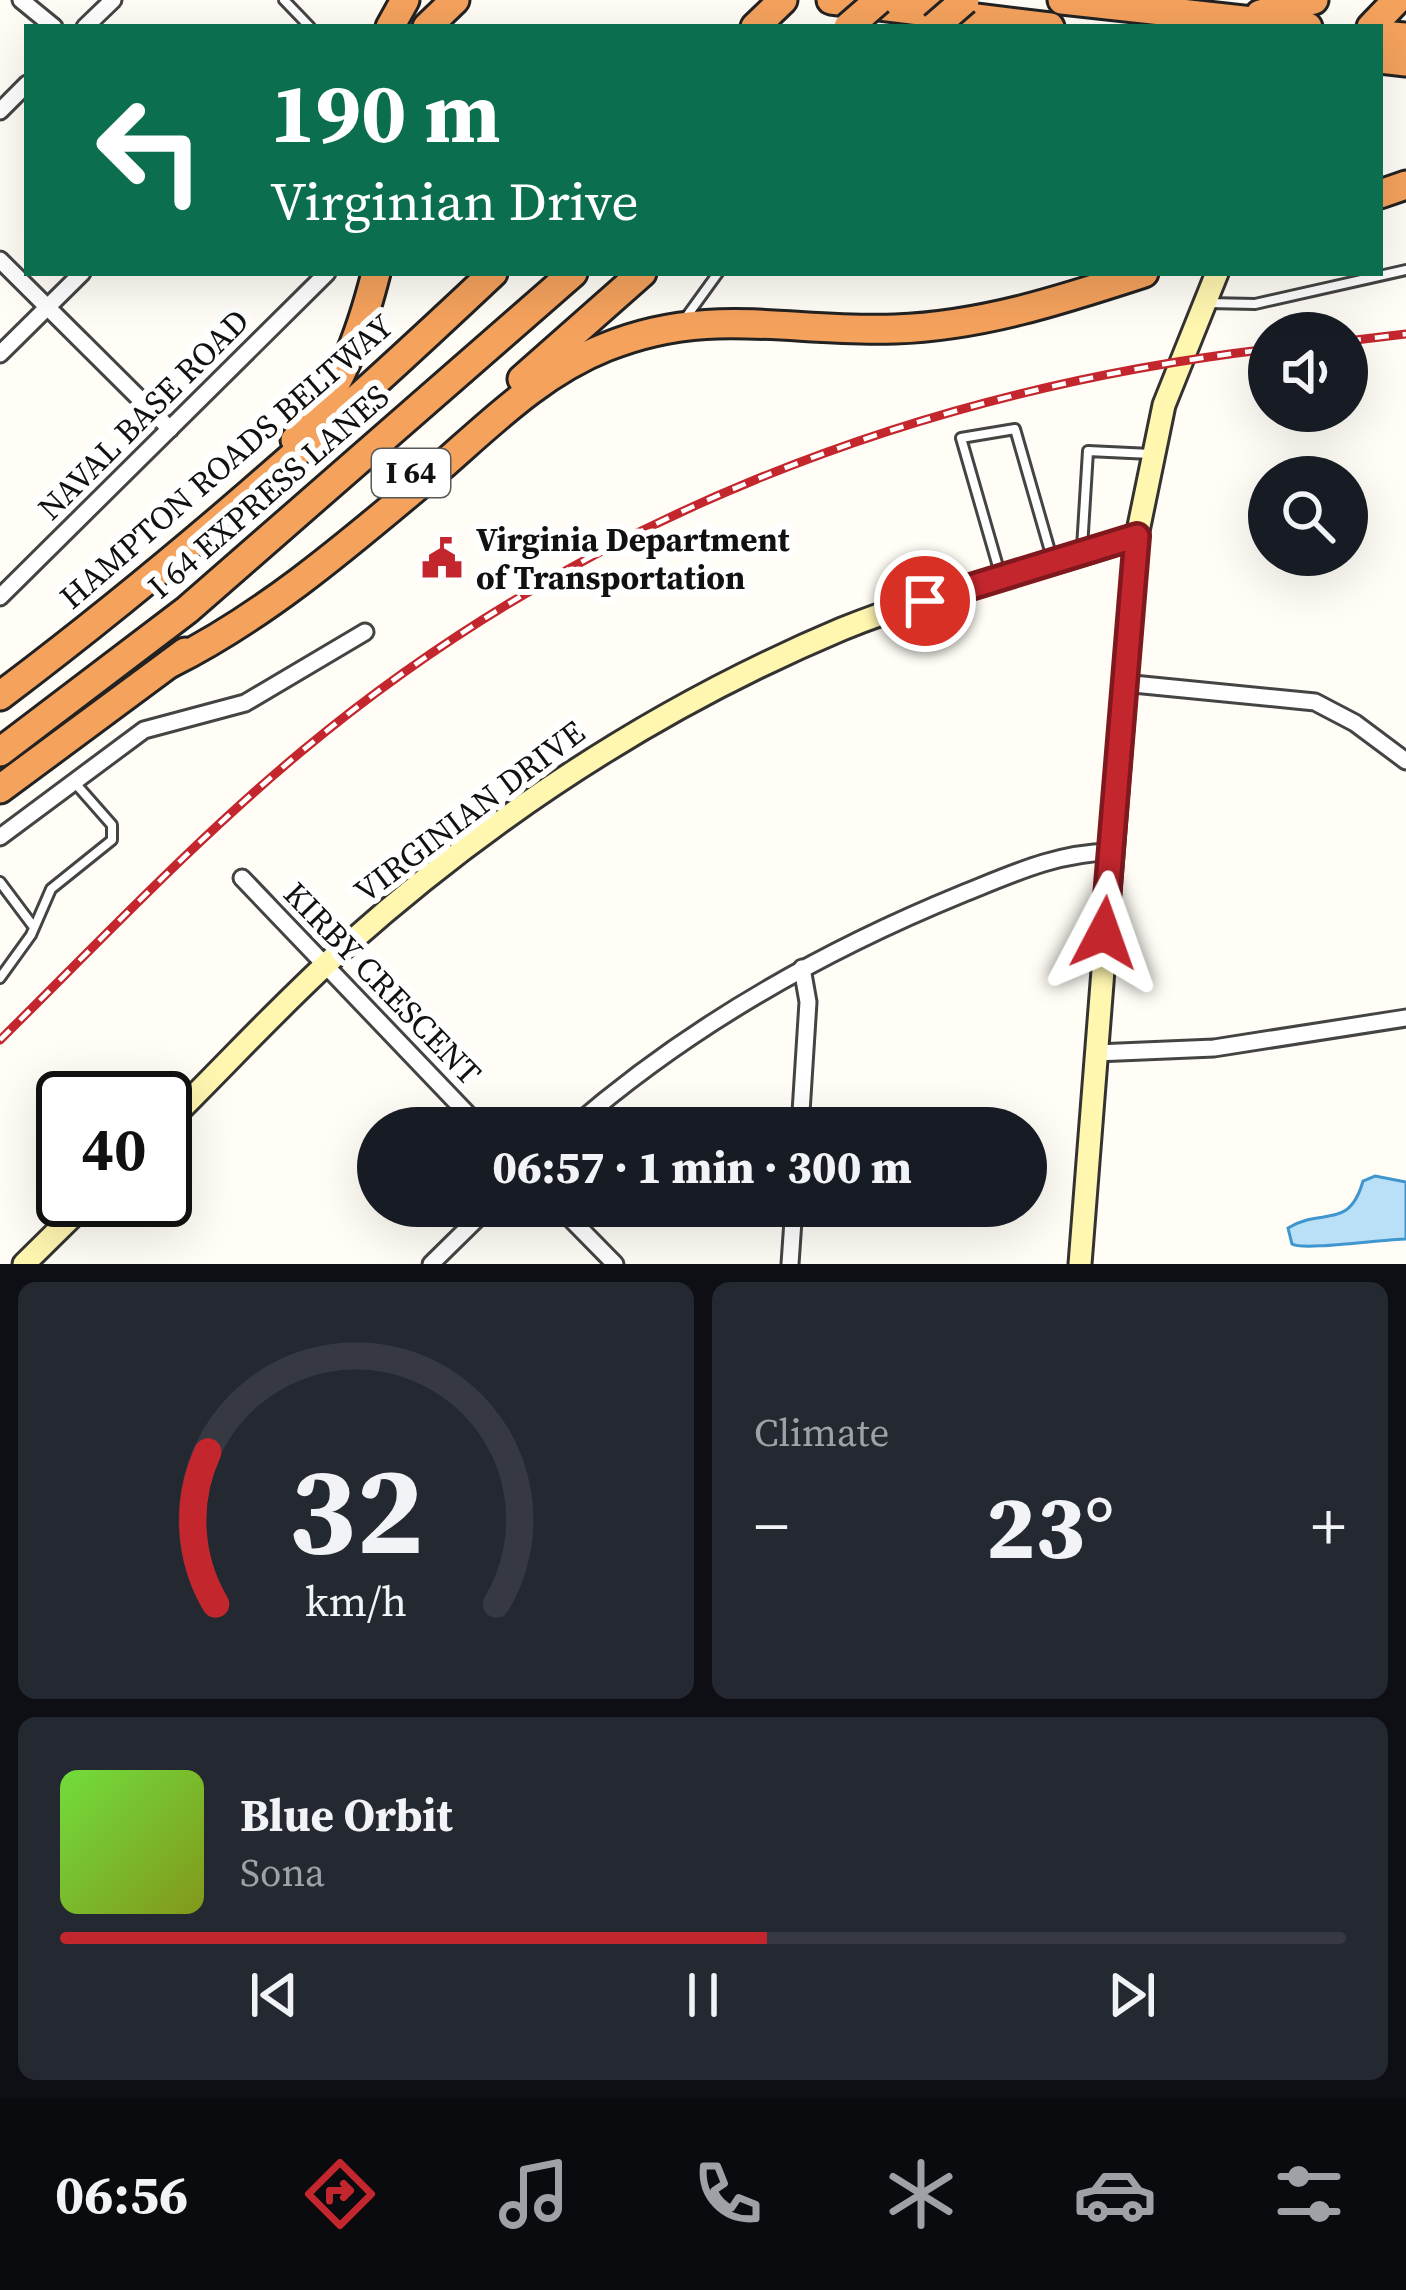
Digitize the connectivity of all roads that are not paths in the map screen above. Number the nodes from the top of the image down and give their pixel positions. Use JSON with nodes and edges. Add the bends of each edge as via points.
{"nodes":[{"id":1,"x":21,"y":0,"type":"edge"},
{"id":2,"x":112,"y":0,"type":"edge"},
{"id":3,"x":284,"y":0,"type":"edge"},
{"id":4,"x":455,"y":0,"type":"edge"},
{"id":5,"x":784,"y":0,"type":"edge"},
{"id":6,"x":831,"y":0,"type":"edge"},
{"id":7,"x":879,"y":0,"type":"edge"},
{"id":8,"x":964,"y":0,"type":"edge"},
{"id":9,"x":1062,"y":0,"type":"edge"},
{"id":10,"x":1314,"y":0,"type":"edge"},
{"id":11,"x":1397,"y":0,"type":"edge"},
{"id":12,"x":1228,"y":19,"type":"junction"},
{"id":13,"x":50,"y":24,"type":"edge"},
{"id":14,"x":88,"y":24,"type":"edge"},
{"id":15,"x":307,"y":24,"type":"edge"},
{"id":16,"x":431,"y":24,"type":"edge"},
{"id":17,"x":759,"y":24,"type":"edge"},
{"id":18,"x":851,"y":24,"type":"edge"},
{"id":19,"x":937,"y":24,"type":"edge"},
{"id":20,"x":1026,"y":24,"type":"edge"},
{"id":21,"x":1278,"y":24,"type":"edge"},
{"id":22,"x":1371,"y":24,"type":"edge"},
{"id":23,"x":24,"y":87,"type":"edge"},
{"id":24,"x":0,"y":111,"type":"edge"},
{"id":25,"x":0,"y":260,"type":"edge"},
{"id":26,"x":79,"y":276,"type":"edge"},
{"id":27,"x":324,"y":276,"type":"edge"},
{"id":28,"x":375,"y":276,"type":"edge"},
{"id":29,"x":490,"y":276,"type":"edge"},
{"id":30,"x":570,"y":276,"type":"edge"},
{"id":31,"x":639,"y":276,"type":"edge"},
{"id":32,"x":716,"y":276,"type":"edge"},
{"id":33,"x":1135,"y":276,"type":"edge"},
{"id":34,"x":1216,"y":276,"type":"edge"},
{"id":35,"x":1379,"y":276,"type":"edge"},
{"id":36,"x":1203,"y":302,"type":"junction"},
{"id":37,"x":47,"y":308,"type":"junction"},
{"id":38,"x":679,"y":326,"type":"junction"},
{"id":39,"x":0,"y":354,"type":"edge"},
{"id":40,"x":170,"y":429,"type":"junction"},
{"id":41,"x":1152,"y":454,"type":"junction"},
{"id":42,"x":1137,"y":536,"type":"junction"},
{"id":43,"x":1082,"y":554,"type":"junction"},
{"id":44,"x":178,"y":557,"type":"junction"},
{"id":45,"x":1054,"y":563,"type":"junction"},
{"id":46,"x":1002,"y":578,"type":"junction"},
{"id":47,"x":0,"y":597,"type":"edge"},
{"id":48,"x":365,"y":632,"type":"dead end"},
{"id":49,"x":171,"y":663,"type":"junction"},
{"id":50,"x":1123,"y":682,"type":"junction"},
{"id":51,"x":0,"y":696,"type":"edge"},
{"id":52,"x":0,"y":752,"type":"edge"},
{"id":53,"x":1406,"y":761,"type":"edge"},
{"id":54,"x":75,"y":782,"type":"junction"},
{"id":55,"x":0,"y":789,"type":"edge"},
{"id":56,"x":0,"y":838,"type":"edge"},
{"id":57,"x":1110,"y":852,"type":"junction"},
{"id":58,"x":242,"y":878,"type":"dead end"},
{"id":59,"x":0,"y":882,"type":"edge"},
{"id":60,"x":34,"y":928,"type":"junction"},
{"id":61,"x":324,"y":968,"type":"junction"},
{"id":62,"x":802,"y":968,"type":"junction"},
{"id":63,"x":0,"y":978,"type":"edge"},
{"id":64,"x":1406,"y":1018,"type":"edge"},
{"id":65,"x":1096,"y":1054,"type":"junction"},
{"id":66,"x":192,"y":1098,"type":"edge"},
{"id":67,"x":460,"y":1107,"type":"edge"},
{"id":68,"x":598,"y":1107,"type":"edge"},
{"id":69,"x":801,"y":1107,"type":"edge"},
{"id":70,"x":62,"y":1227,"type":"edge"},
{"id":71,"x":469,"y":1227,"type":"edge"},
{"id":72,"x":579,"y":1227,"type":"edge"},
{"id":73,"x":793,"y":1227,"type":"edge"},
{"id":74,"x":24,"y":1264,"type":"edge"},
{"id":75,"x":431,"y":1264,"type":"edge"},
{"id":76,"x":615,"y":1264,"type":"edge"},
{"id":77,"x":790,"y":1264,"type":"edge"},
{"id":78,"x":1080,"y":1264,"type":"edge"}],
"edges":[{"from":1,"to":13,"type":"street"},
{"from":2,"to":14,"type":"street"},
{"from":3,"to":15,"type":"lane"},
{"from":4,"to":16,"type":"highway"},
{"from":5,"to":17,"type":"highway"},
{"from":6,"to":20,"type":"highway"},
{"from":7,"to":18,"type":"highway","bridge":true},
{"from":8,"to":19,"type":"highway","bridge":true},
{"from":9,"to":12,"type":"highway"},
{"from":10,"to":12,"type":"highway"},
{"from":11,"to":22,"type":"highway"},
{"from":12,"to":21,"type":"highway"},
{"from":23,"to":24,"type":"street"},
{"from":25,"to":37,"type":"street"},
{"from":26,"to":37,"type":"street"},
{"from":27,"to":40,"type":"street","name":"NAVAL BASE ROAD"},
{"from":28,"to":44,"type":"highway","via":[[354,346],[324,402]]},
{"from":29,"to":44,"type":"highway","name":"HAMPTON ROADS BELTWAY","number":"I 64"},
{"from":30,"to":52,"type":"highway","name":"I 64 EXPRESS LANES","via":[[187,610]]},
{"from":31,"to":49,"type":"highway","number":"I 64","via":[[357,520]]},
{"from":32,"to":38,"type":"lane"},
{"from":33,"to":38,"type":"highway","via":[[1033,309],[935,326]]},
{"from":34,"to":36,"type":"street"},
{"from":35,"to":36,"type":"lane","via":[[1255,304]]},
{"from":36,"to":41,"type":"street"},
{"from":37,"to":39,"type":"street"},
{"from":37,"to":40,"type":"street"},
{"from":38,"to":49,"type":"highway","via":[[602,348],[534,387],[222,638]]},
{"from":40,"to":47,"type":"street","name":"NAVAL BASE ROAD"},
{"from":41,"to":42,"type":"street"},
{"from":41,"to":43,"type":"lane","via":[[1088,452]]},
{"from":42,"to":43,"type":"street","name":"VIRGINIAN DRIVE"},
{"from":42,"to":50,"type":"street"},
{"from":43,"to":45,"type":"street","name":"VIRGINIAN DRIVE"},
{"from":44,"to":51,"type":"highway","name":"HAMPTON ROADS BELTWAY","number":"I 64"},
{"from":45,"to":46,"type":"street","name":"VIRGINIAN DRIVE"},
{"from":45,"to":46,"type":"lane","via":[[1015,429],[961,438]]},
{"from":46,"to":61,"type":"street","name":"VIRGINIAN DRIVE","via":[[840,630],[638,730],[463,848]]},
{"from":48,"to":54,"type":"street","via":[[244,703],[144,730]]},
{"from":49,"to":55,"type":"highway","number":"I 64"},
{"from":50,"to":53,"type":"street","via":[[1315,702]]},
{"from":50,"to":57,"type":"street"},
{"from":54,"to":56,"type":"street"},
{"from":54,"to":60,"type":"lane","via":[[112,825],[112,840],[51,889]]},
{"from":57,"to":62,"type":"street","via":[[1036,863]]},
{"from":57,"to":65,"type":"street"},
{"from":58,"to":61,"type":"street","name":"KIRBY CRESCENT"},
{"from":59,"to":60,"type":"lane"},
{"from":60,"to":63,"type":"lane"},
{"from":61,"to":66,"type":"street","name":"VIRGINIAN DRIVE"},
{"from":61,"to":67,"type":"street","name":"KIRBY CRESCENT"},
{"from":62,"to":68,"type":"street","via":[[675,1045]]},
{"from":62,"to":69,"type":"street","via":[[808,1002]]},
{"from":64,"to":65,"type":"street","via":[[1214,1048]]},
{"from":65,"to":78,"type":"street"},
{"from":70,"to":74,"type":"street"},
{"from":71,"to":75,"type":"street"},
{"from":72,"to":76,"type":"street"},
{"from":73,"to":77,"type":"street"}]}
